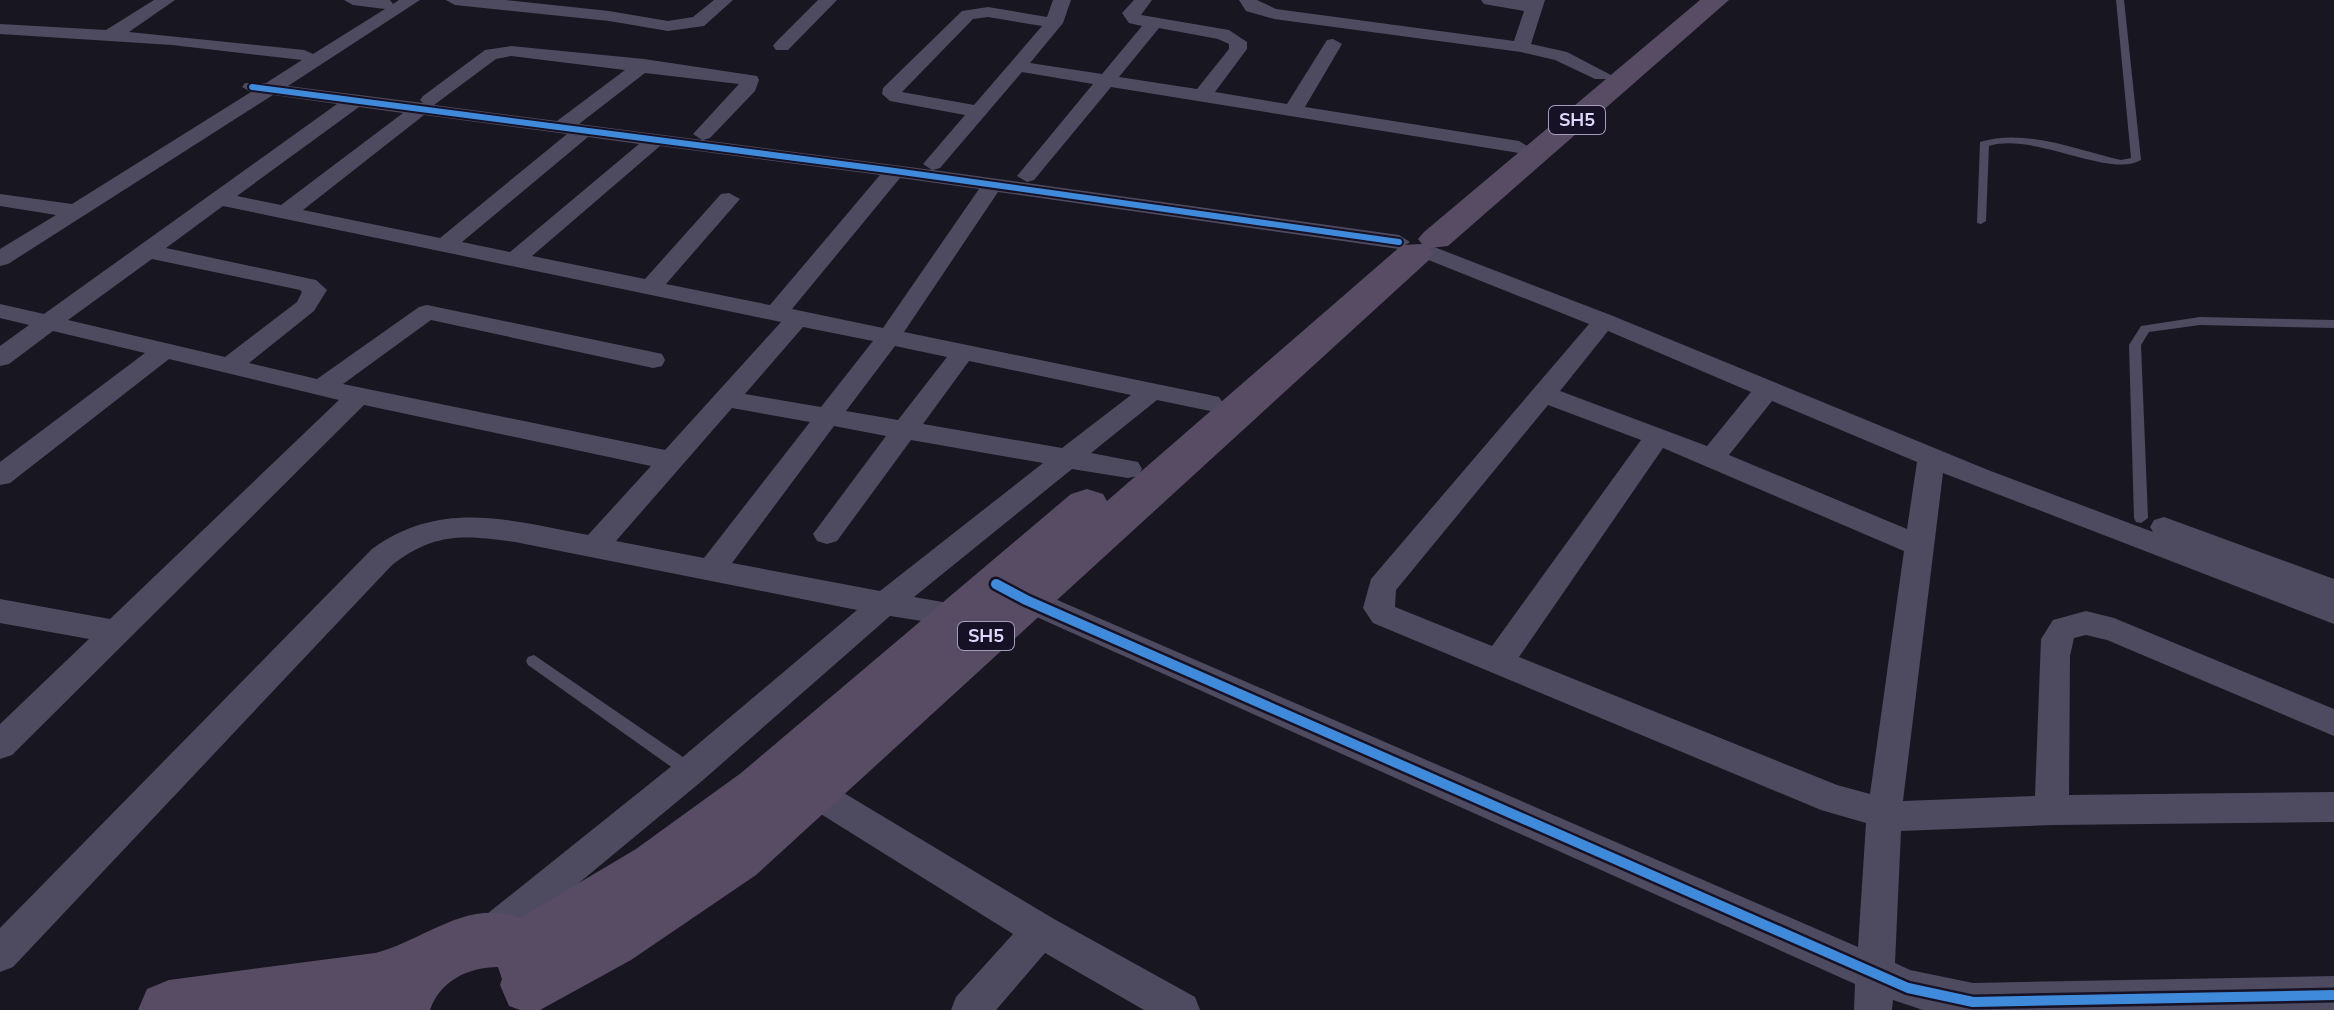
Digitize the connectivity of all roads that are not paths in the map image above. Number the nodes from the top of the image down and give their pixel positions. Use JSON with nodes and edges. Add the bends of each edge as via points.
{"nodes":[{"id":1,"x":166,"y":0,"type":"edge"},
{"id":2,"x":353,"y":0,"type":"edge"},
{"id":3,"x":411,"y":0,"type":"edge"},
{"id":4,"x":455,"y":0,"type":"edge"},
{"id":5,"x":631,"y":0,"type":"edge"},
{"id":6,"x":724,"y":0,"type":"edge"},
{"id":7,"x":828,"y":0,"type":"edge"},
{"id":8,"x":1062,"y":0,"type":"edge"},
{"id":9,"x":1143,"y":0,"type":"edge"},
{"id":10,"x":1248,"y":0,"type":"edge"},
{"id":11,"x":1342,"y":0,"type":"edge"},
{"id":12,"x":1490,"y":0,"type":"edge"},
{"id":13,"x":1688,"y":0,"type":"edge"},
{"id":14,"x":1716,"y":0,"type":"edge"},
{"id":15,"x":2120,"y":0,"type":"edge"},
{"id":16,"x":388,"y":2,"type":"edge"},
{"id":17,"x":1535,"y":3,"type":"edge"},
{"id":18,"x":529,"y":4,"type":"edge"},
{"id":19,"x":609,"y":16,"type":"junction"},
{"id":20,"x":1327,"y":21,"type":"junction"},
{"id":21,"x":1054,"y":23,"type":"junction"},
{"id":22,"x":1154,"y":23,"type":"junction"},
{"id":23,"x":0,"y":29,"type":"edge"},
{"id":24,"x":110,"y":36,"type":"junction"},
{"id":25,"x":1333,"y":44,"type":"dead end"},
{"id":26,"x":782,"y":46,"type":"dead end"},
{"id":27,"x":1521,"y":47,"type":"junction"},
{"id":28,"x":304,"y":55,"type":"junction"},
{"id":29,"x":644,"y":65,"type":"junction"},
{"id":30,"x":1016,"y":66,"type":"junction"},
{"id":31,"x":1602,"y":75,"type":"junction"},
{"id":32,"x":1107,"y":80,"type":"junction"},
{"id":33,"x":269,"y":84,"type":"junction"},
{"id":34,"x":1202,"y":96,"type":"junction"},
{"id":35,"x":354,"y":101,"type":"junction"},
{"id":36,"x":424,"y":105,"type":"junction"},
{"id":37,"x":1293,"y":110,"type":"junction"},
{"id":38,"x":977,"y":111,"type":"junction"},
{"id":39,"x":570,"y":126,"type":"junction"},
{"id":40,"x":703,"y":134,"type":"junction"},
{"id":41,"x":654,"y":141,"type":"junction"},
{"id":42,"x":1519,"y":147,"type":"junction"},
{"id":43,"x":933,"y":164,"type":"junction"},
{"id":44,"x":895,"y":171,"type":"junction"},
{"id":45,"x":1027,"y":176,"type":"junction"},
{"id":46,"x":993,"y":184,"type":"junction"},
{"id":47,"x":219,"y":199,"type":"junction"},
{"id":48,"x":729,"y":199,"type":"dead end"},
{"id":49,"x":0,"y":200,"type":"edge"},
{"id":50,"x":65,"y":210,"type":"junction"},
{"id":51,"x":285,"y":213,"type":"junction"},
{"id":52,"x":1981,"y":221,"type":"dead end"},
{"id":53,"x":0,"y":242,"type":"edge"},
{"id":54,"x":1418,"y":242,"type":"junction"},
{"id":55,"x":444,"y":246,"type":"junction"},
{"id":56,"x":148,"y":251,"type":"junction"},
{"id":57,"x":0,"y":259,"type":"edge"},
{"id":58,"x":514,"y":260,"type":"junction"},
{"id":59,"x":650,"y":288,"type":"junction"},
{"id":60,"x":0,"y":311,"type":"edge"},
{"id":61,"x":787,"y":316,"type":"junction"},
{"id":62,"x":1604,"y":321,"type":"junction"},
{"id":63,"x":49,"y":323,"type":"junction"},
{"id":64,"x":2334,"y":324,"type":"edge"},
{"id":65,"x":889,"y":337,"type":"junction"},
{"id":66,"x":165,"y":350,"type":"junction"},
{"id":67,"x":963,"y":352,"type":"junction"},
{"id":68,"x":0,"y":358,"type":"edge"},
{"id":69,"x":653,"y":360,"type":"dead end"},
{"id":70,"x":229,"y":366,"type":"junction"},
{"id":71,"x":321,"y":388,"type":"junction"},
{"id":72,"x":1768,"y":388,"type":"junction"},
{"id":73,"x":1152,"y":391,"type":"junction"},
{"id":74,"x":1546,"y":395,"type":"junction"},
{"id":75,"x":358,"y":396,"type":"junction"},
{"id":76,"x":726,"y":399,"type":"junction"},
{"id":77,"x":1210,"y":403,"type":"junction"},
{"id":78,"x":826,"y":417,"type":"junction"},
{"id":79,"x":904,"y":431,"type":"junction"},
{"id":80,"x":1658,"y":436,"type":"junction"},
{"id":81,"x":1931,"y":457,"type":"junction"},
{"id":82,"x":1711,"y":459,"type":"junction"},
{"id":83,"x":1069,"y":460,"type":"junction"},
{"id":84,"x":671,"y":461,"type":"junction"},
{"id":85,"x":1128,"y":469,"type":"junction"},
{"id":86,"x":0,"y":476,"type":"edge"},
{"id":87,"x":2141,"y":518,"type":"junction"},
{"id":88,"x":827,"y":534,"type":"dead end"},
{"id":89,"x":1919,"y":546,"type":"junction"},
{"id":90,"x":594,"y":547,"type":"junction"},
{"id":91,"x":711,"y":569,"type":"junction"},
{"id":92,"x":2334,"y":591,"type":"edge"},
{"id":93,"x":1011,"y":592,"type":"junction"},
{"id":94,"x":883,"y":605,"type":"junction"},
{"id":95,"x":0,"y":611,"type":"edge"},
{"id":96,"x":2334,"y":612,"type":"edge"},
{"id":97,"x":960,"y":615,"type":"junction"},
{"id":98,"x":116,"y":632,"type":"junction"},
{"id":99,"x":534,"y":661,"type":"dead end"},
{"id":100,"x":1498,"y":662,"type":"junction"},
{"id":101,"x":2334,"y":723,"type":"edge"},
{"id":102,"x":0,"y":745,"type":"edge"},
{"id":103,"x":690,"y":771,"type":"junction"},
{"id":104,"x":812,"y":791,"type":"junction"},
{"id":105,"x":2334,"y":807,"type":"edge"},
{"id":106,"x":2052,"y":810,"type":"junction"},
{"id":107,"x":1884,"y":814,"type":"junction"},
{"id":108,"x":1041,"y":931,"type":"junction"},
{"id":109,"x":0,"y":954,"type":"edge"},
{"id":110,"x":514,"y":971,"type":"edge"},
{"id":111,"x":409,"y":990,"type":"edge"},
{"id":112,"x":1874,"y":992,"type":"edge"},
{"id":113,"x":2334,"y":995,"type":"edge"},
{"id":114,"x":2025,"y":1006,"type":"edge"},
{"id":115,"x":169,"y":1010,"type":"edge"},
{"id":116,"x":970,"y":1010,"type":"edge"},
{"id":117,"x":1181,"y":1010,"type":"edge"}],
"edges":[{"from":1,"to":24,"type":"street"},
{"from":2,"to":16,"type":"street"},
{"from":3,"to":33,"type":"street"},
{"from":4,"to":18,"type":"street"},
{"from":5,"to":19,"type":"street"},
{"from":6,"to":19,"type":"street","via":[[698,22],[683,26]]},
{"from":7,"to":26,"type":"street"},
{"from":8,"to":21,"type":"street"},
{"from":9,"to":22,"type":"street","via":[[1131,16]]},
{"from":10,"to":20,"type":"street","via":[[1260,11]]},
{"from":11,"to":20,"type":"street"},
{"from":12,"to":17,"type":"street"},
{"from":13,"to":31,"type":"main road","number":"SH5"},
{"from":14,"to":54,"type":"main road","number":"SH5"},
{"from":15,"to":52,"type":"lane","via":[[2136,160],[2121,163],[2010,139],[1991,140],[1984,144]]},
{"from":16,"to":28,"type":"street"},
{"from":17,"to":27,"type":"street"},
{"from":18,"to":19,"type":"street"},
{"from":20,"to":27,"type":"street"},
{"from":21,"to":30,"type":"street"},
{"from":21,"to":38,"type":"street","via":[[988,12],[968,15],[893,88],[897,97]]},
{"from":22,"to":32,"type":"street"},
{"from":22,"to":34,"type":"street","via":[[1223,34],[1238,42]]},
{"from":23,"to":24,"type":"street"},
{"from":24,"to":28,"type":"street"},
{"from":25,"to":37,"type":"street"},
{"from":27,"to":31,"type":"street","via":[[1561,56]]},
{"from":28,"to":33,"type":"street"},
{"from":29,"to":36,"type":"street","via":[[503,51],[491,54]]},
{"from":29,"to":39,"type":"street"},
{"from":29,"to":40,"type":"street","via":[[750,80]]},
{"from":30,"to":32,"type":"street"},
{"from":30,"to":38,"type":"street"},
{"from":31,"to":42,"type":"main road","number":"SH5"},
{"from":32,"to":34,"type":"street"},
{"from":32,"to":45,"type":"street"},
{"from":33,"to":35,"type":"street"},
{"from":33,"to":36,"type":"street"},
{"from":33,"to":50,"type":"street"},
{"from":34,"to":37,"type":"street"},
{"from":35,"to":36,"type":"street"},
{"from":35,"to":47,"type":"street"},
{"from":36,"to":39,"type":"street"},
{"from":36,"to":51,"type":"street"},
{"from":37,"to":42,"type":"street"},
{"from":38,"to":43,"type":"street"},
{"from":39,"to":40,"type":"street"},
{"from":39,"to":41,"type":"street"},
{"from":39,"to":55,"type":"street"},
{"from":40,"to":43,"type":"street"},
{"from":41,"to":44,"type":"street"},
{"from":41,"to":58,"type":"street"},
{"from":42,"to":54,"type":"main road","number":"SH5"},
{"from":43,"to":45,"type":"street"},
{"from":44,"to":46,"type":"street"},
{"from":44,"to":61,"type":"street"},
{"from":45,"to":54,"type":"street"},
{"from":46,"to":54,"type":"street"},
{"from":46,"to":65,"type":"street"},
{"from":47,"to":51,"type":"street"},
{"from":47,"to":56,"type":"street"},
{"from":48,"to":59,"type":"street"},
{"from":49,"to":50,"type":"street"},
{"from":50,"to":53,"type":"street"},
{"from":50,"to":57,"type":"street"},
{"from":51,"to":55,"type":"street"},
{"from":54,"to":62,"type":"street"},
{"from":54,"to":77,"type":"main road","number":"SH5"},
{"from":54,"to":87,"type":"street"},
{"from":54,"to":93,"type":"main road","number":"SH5"},
{"from":55,"to":58,"type":"street"},
{"from":56,"to":63,"type":"street"},
{"from":56,"to":70,"type":"street","via":[[315,290],[306,306]]},
{"from":58,"to":59,"type":"street"},
{"from":59,"to":61,"type":"street"},
{"from":60,"to":63,"type":"street"},
{"from":61,"to":65,"type":"street"},
{"from":61,"to":76,"type":"street"},
{"from":62,"to":72,"type":"street"},
{"from":62,"to":74,"type":"street"},
{"from":63,"to":66,"type":"street"},
{"from":63,"to":68,"type":"street"},
{"from":64,"to":87,"type":"lane","via":[[2200,321],[2145,329],[2135,345]]},
{"from":65,"to":67,"type":"street"},
{"from":65,"to":78,"type":"street"},
{"from":66,"to":70,"type":"street"},
{"from":66,"to":86,"type":"street"},
{"from":67,"to":73,"type":"street"},
{"from":67,"to":79,"type":"street"},
{"from":69,"to":71,"type":"street","via":[[427,312]]},
{"from":70,"to":71,"type":"street"},
{"from":71,"to":75,"type":"street"},
{"from":72,"to":81,"type":"street"},
{"from":72,"to":82,"type":"street"},
{"from":73,"to":77,"type":"street"},
{"from":73,"to":83,"type":"street"},
{"from":74,"to":80,"type":"street"},
{"from":74,"to":100,"type":"street","via":[[1382,587],[1379,598],[1384,615]]},
{"from":75,"to":84,"type":"street"},
{"from":75,"to":98,"type":"street"},
{"from":76,"to":78,"type":"street"},
{"from":76,"to":84,"type":"street"},
{"from":77,"to":85,"type":"main road","number":"SH5"},
{"from":78,"to":79,"type":"street"},
{"from":78,"to":91,"type":"street"},
{"from":79,"to":83,"type":"street"},
{"from":79,"to":88,"type":"street"},
{"from":80,"to":82,"type":"street"},
{"from":80,"to":100,"type":"street"},
{"from":81,"to":89,"type":"street"},
{"from":81,"to":96,"type":"street"},
{"from":82,"to":89,"type":"street"},
{"from":83,"to":85,"type":"street"},
{"from":83,"to":94,"type":"street"},
{"from":84,"to":90,"type":"street"},
{"from":85,"to":93,"type":"main road","number":"SH5"},
{"from":87,"to":92,"type":"street"},
{"from":89,"to":107,"type":"street"},
{"from":90,"to":91,"type":"street"},
{"from":90,"to":109,"type":"street","via":[[463,528],[429,531],[382,557]]},
{"from":91,"to":94,"type":"street"},
{"from":93,"to":97,"type":"main road","number":"SH5"},
{"from":93,"to":104,"type":"main road","number":"SH5"},
{"from":93,"to":112,"type":"street"},
{"from":94,"to":97,"type":"street"},
{"from":94,"to":103,"type":"street"},
{"from":95,"to":98,"type":"street"},
{"from":97,"to":110,"type":"main road","number":"SH5","via":[[760,789]]},
{"from":98,"to":102,"type":"street"},
{"from":99,"to":103,"type":"lane"},
{"from":100,"to":107,"type":"street","via":[[1833,799]]},
{"from":101,"to":106,"type":"street","via":[[2114,630],[2086,623],[2064,628],[2054,656]]},
{"from":103,"to":110,"type":"street"},
{"from":104,"to":108,"type":"street"},
{"from":104,"to":110,"type":"main road","number":"SH5","via":[[736,857],[593,952]]},
{"from":105,"to":106,"type":"street"},
{"from":106,"to":107,"type":"street"},
{"from":107,"to":112,"type":"street"},
{"from":108,"to":116,"type":"street"},
{"from":108,"to":117,"type":"street"},
{"from":110,"to":111,"type":"main road","via":[[456,945],[437,955]]},
{"from":111,"to":115,"type":"main road","via":[[375,982]]},
{"from":112,"to":114,"type":"street","via":[[1908,988]]},
{"from":113,"to":114,"type":"street"}]}
